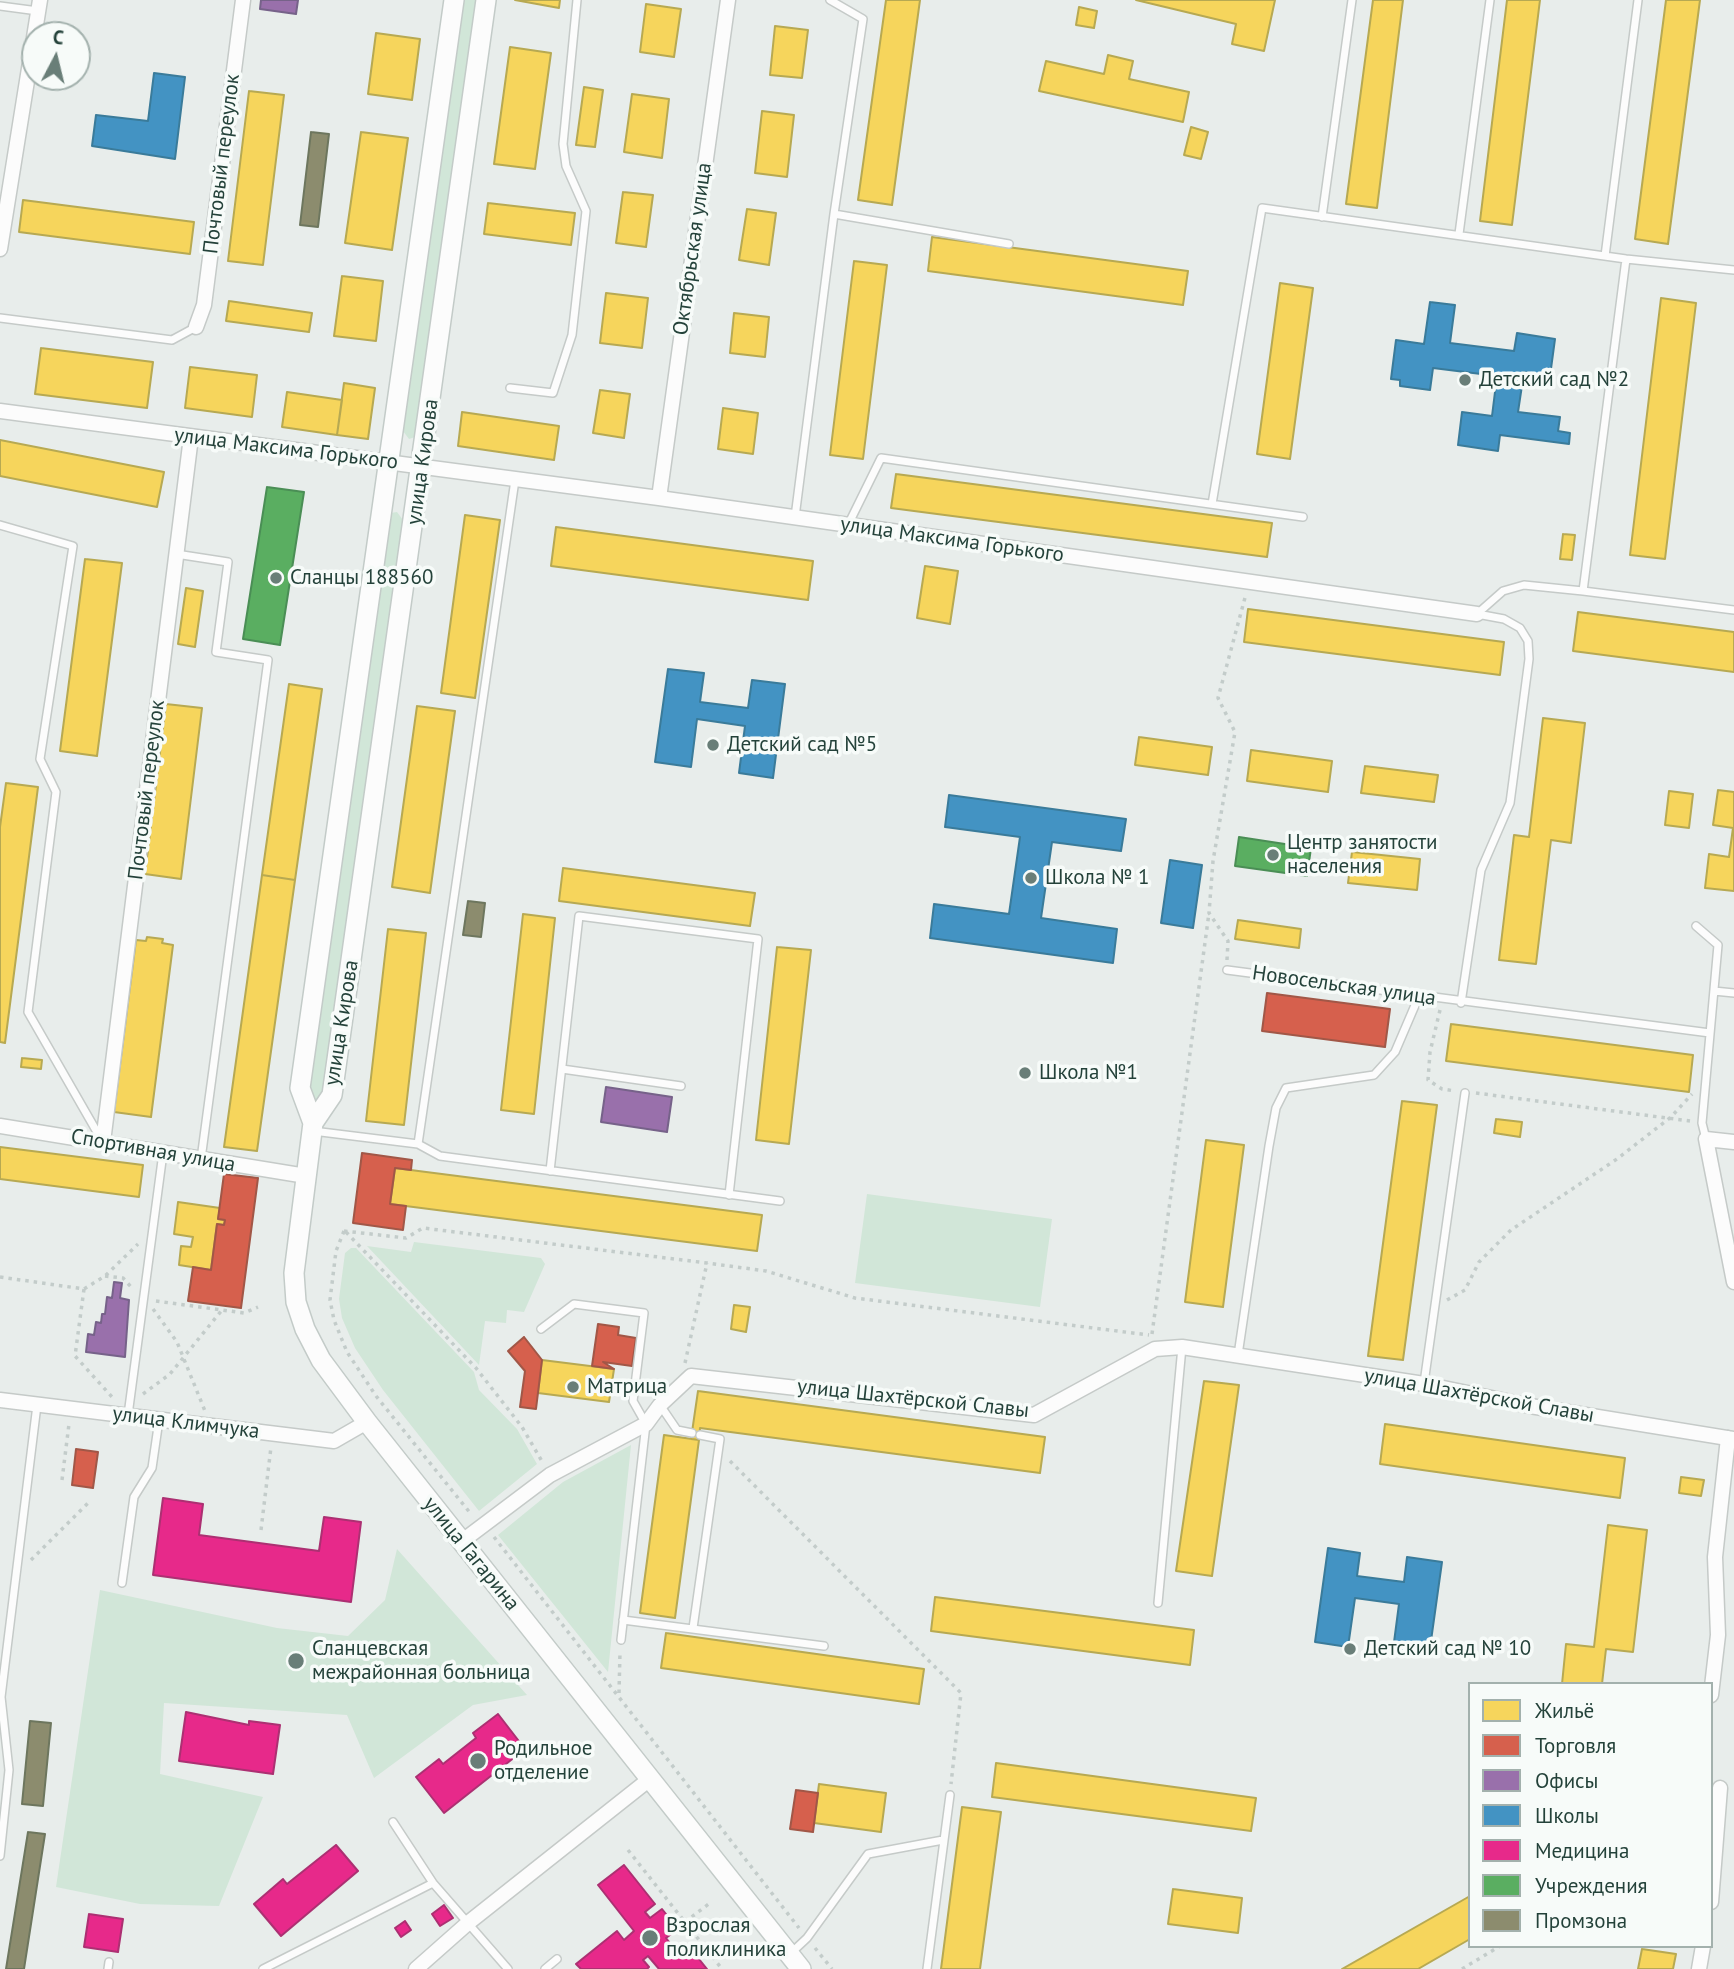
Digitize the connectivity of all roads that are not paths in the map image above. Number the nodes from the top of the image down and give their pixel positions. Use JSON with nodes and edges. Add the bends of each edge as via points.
{"nodes":[{"id":1,"x":243,"y":0,"type":"edge"},
{"id":2,"x":454,"y":0,"type":"edge"},
{"id":3,"x":486,"y":0,"type":"edge"},
{"id":4,"x":577,"y":0,"type":"edge"},
{"id":5,"x":728,"y":0,"type":"edge"},
{"id":6,"x":830,"y":0,"type":"edge"},
{"id":7,"x":1352,"y":0,"type":"edge"},
{"id":8,"x":1490,"y":0,"type":"edge"},
{"id":9,"x":1638,"y":0,"type":"edge"},
{"id":10,"x":39,"y":5,"type":"edge"},
{"id":11,"x":0,"y":6,"type":"edge"},
{"id":12,"x":834,"y":214,"type":"junction"},
{"id":13,"x":1322,"y":217,"type":"junction"},
{"id":14,"x":1460,"y":234,"type":"junction"},
{"id":15,"x":1009,"y":244,"type":"dead end"},
{"id":16,"x":0,"y":249,"type":"edge"},
{"id":17,"x":1605,"y":256,"type":"junction"},
{"id":18,"x":1626,"y":260,"type":"junction"},
{"id":19,"x":1734,"y":270,"type":"edge"},
{"id":20,"x":0,"y":318,"type":"edge"},
{"id":21,"x":196,"y":327,"type":"joint"},
{"id":22,"x":510,"y":388,"type":"dead end"},
{"id":23,"x":0,"y":411,"type":"edge"},
{"id":24,"x":191,"y":437,"type":"junction"},
{"id":25,"x":388,"y":463,"type":"junction"},
{"id":26,"x":422,"y":467,"type":"junction"},
{"id":27,"x":515,"y":479,"type":"junction"},
{"id":28,"x":659,"y":498,"type":"junction"},
{"id":29,"x":1212,"y":504,"type":"junction"},
{"id":30,"x":1303,"y":517,"type":"dead end"},
{"id":31,"x":795,"y":518,"type":"junction"},
{"id":32,"x":0,"y":525,"type":"edge"},
{"id":33,"x":848,"y":525,"type":"junction"},
{"id":34,"x":175,"y":554,"type":"junction"},
{"id":35,"x":1583,"y":591,"type":"junction"},
{"id":36,"x":1734,"y":610,"type":"edge"},
{"id":37,"x":1477,"y":614,"type":"junction"},
{"id":38,"x":1696,"y":926,"type":"dead end"},
{"id":39,"x":1227,"y":970,"type":"road end"},
{"id":40,"x":1714,"y":991,"type":"junction"},
{"id":41,"x":1734,"y":993,"type":"edge"},
{"id":42,"x":1419,"y":996,"type":"junction"},
{"id":43,"x":1461,"y":1003,"type":"junction"},
{"id":44,"x":1710,"y":1033,"type":"junction"},
{"id":45,"x":562,"y":1069,"type":"junction"},
{"id":46,"x":681,"y":1086,"type":"dead end"},
{"id":47,"x":1465,"y":1093,"type":"road end"},
{"id":48,"x":0,"y":1126,"type":"edge"},
{"id":49,"x":312,"y":1127,"type":"junction"},
{"id":50,"x":1706,"y":1139,"type":"junction"},
{"id":51,"x":103,"y":1142,"type":"junction"},
{"id":52,"x":1734,"y":1142,"type":"edge"},
{"id":53,"x":418,"y":1144,"type":"junction"},
{"id":54,"x":163,"y":1152,"type":"junction"},
{"id":55,"x":201,"y":1159,"type":"junction"},
{"id":56,"x":550,"y":1171,"type":"junction"},
{"id":57,"x":306,"y":1176,"type":"junction"},
{"id":58,"x":729,"y":1195,"type":"junction"},
{"id":59,"x":780,"y":1201,"type":"dead end"},
{"id":60,"x":1734,"y":1282,"type":"edge"},
{"id":61,"x":541,"y":1329,"type":"dead end"},
{"id":62,"x":1182,"y":1347,"type":"junction"},
{"id":63,"x":1238,"y":1355,"type":"junction"},
{"id":64,"x":1424,"y":1384,"type":"junction"},
{"id":65,"x":0,"y":1400,"type":"edge"},
{"id":66,"x":37,"y":1404,"type":"junction"},
{"id":67,"x":660,"y":1405,"type":"junction"},
{"id":68,"x":128,"y":1416,"type":"junction"},
{"id":69,"x":159,"y":1420,"type":"junction"},
{"id":70,"x":367,"y":1422,"type":"junction"},
{"id":71,"x":646,"y":1424,"type":"junction"},
{"id":72,"x":1731,"y":1438,"type":"edge"},
{"id":73,"x":461,"y":1542,"type":"junction"},
{"id":74,"x":122,"y":1583,"type":"dead end"},
{"id":75,"x":1158,"y":1603,"type":"dead end"},
{"id":76,"x":623,"y":1620,"type":"junction"},
{"id":77,"x":693,"y":1628,"type":"junction"},
{"id":78,"x":621,"y":1640,"type":"road end"},
{"id":79,"x":824,"y":1646,"type":"dead end"},
{"id":80,"x":1713,"y":1682,"type":"edge"},
{"id":81,"x":651,"y":1778,"type":"junction"},
{"id":82,"x":1722,"y":1788,"type":"edge"},
{"id":83,"x":950,"y":1795,"type":"road end"},
{"id":84,"x":393,"y":1822,"type":"dead end"},
{"id":85,"x":943,"y":1840,"type":"junction"},
{"id":86,"x":0,"y":1856,"type":"edge"},
{"id":87,"x":1713,"y":1881,"type":"edge"},
{"id":88,"x":432,"y":1883,"type":"junction"},
{"id":89,"x":468,"y":1923,"type":"junction"},
{"id":90,"x":1703,"y":1948,"type":"edge"},
{"id":91,"x":557,"y":1959,"type":"dead end"},
{"id":92,"x":795,"y":1962,"type":"edge"},
{"id":93,"x":263,"y":1969,"type":"edge"},
{"id":94,"x":416,"y":1969,"type":"edge"},
{"id":95,"x":508,"y":1969,"type":"edge"},
{"id":96,"x":545,"y":1969,"type":"edge"},
{"id":97,"x":927,"y":1969,"type":"edge"},
{"id":98,"x":1699,"y":1969,"type":"edge"}],
"edges":[{"from":1,"to":21,"type":"street","name":"Почтовый переулок","via":[[204,305]]},
{"from":2,"to":25,"type":"main road","name":"улица Кирова"},
{"from":3,"to":26,"type":"main road","name":"улица Кирова"},
{"from":4,"to":22,"type":"lane","via":[[563,144],[566,166],[586,211],[572,335],[553,393]]},
{"from":5,"to":28,"type":"street","name":"Октябрьская улица"},
{"from":6,"to":12,"type":"lane","via":[[863,19]]},
{"from":7,"to":13,"type":"lane"},
{"from":8,"to":14,"type":"lane"},
{"from":9,"to":17,"type":"lane"},
{"from":10,"to":11,"type":"lane"},
{"from":10,"to":16,"type":"street"},
{"from":12,"to":15,"type":"lane"},
{"from":12,"to":31,"type":"lane"},
{"from":13,"to":14,"type":"lane"},
{"from":13,"to":29,"type":"lane","via":[[1262,208]]},
{"from":14,"to":17,"type":"lane"},
{"from":17,"to":18,"type":"lane"},
{"from":18,"to":19,"type":"lane"},
{"from":18,"to":35,"type":"lane"},
{"from":20,"to":21,"type":"lane","via":[[172,340]]},
{"from":23,"to":24,"type":"street","name":"улица Максима Горького"},
{"from":24,"to":25,"type":"street","name":"улица Максима Горького"},
{"from":24,"to":34,"type":"street","name":"Почтовый переулок"},
{"from":25,"to":26,"type":"street","name":"улица Максима Горького"},
{"from":25,"to":49,"type":"main road","name":"улица Кирова","via":[[300,1088]]},
{"from":26,"to":27,"type":"street","name":"улица Максима Горького"},
{"from":26,"to":49,"type":"main road","name":"улица Кирова","via":[[332,1094]]},
{"from":27,"to":28,"type":"street","name":"улица Максима Горького"},
{"from":27,"to":53,"type":"lane"},
{"from":28,"to":31,"type":"street","name":"улица Максима Горького"},
{"from":29,"to":30,"type":"lane"},
{"from":29,"to":33,"type":"lane","via":[[881,458]]},
{"from":31,"to":33,"type":"street","name":"улица Максима Горького"},
{"from":32,"to":51,"type":"lane","via":[[73,546],[40,759],[56,792],[28,1013]]},
{"from":33,"to":37,"type":"street","name":"улица Максима Горького"},
{"from":34,"to":51,"type":"street","name":"Почтовый переулок"},
{"from":34,"to":55,"type":"lane","via":[[228,562],[216,652],[268,660]]},
{"from":35,"to":36,"type":"lane"},
{"from":35,"to":37,"type":"lane","via":[[1524,585],[1503,591]]},
{"from":37,"to":43,"type":"lane","name":"улица Максима Горького","via":[[1504,619],[1520,628],[1528,640],[1529,659],[1510,803],[1480,870]]},
{"from":38,"to":40,"type":"lane","via":[[1718,944]]},
{"from":39,"to":42,"type":"lane","name":"Новосельская улица"},
{"from":40,"to":41,"type":"lane"},
{"from":40,"to":44,"type":"lane"},
{"from":42,"to":43,"type":"lane","name":"Новосельская улица"},
{"from":42,"to":63,"type":"lane","via":[[1395,1052],[1374,1075],[1286,1088],[1276,1108],[1269,1146]]},
{"from":43,"to":44,"type":"lane","name":"Новосельская улица"},
{"from":44,"to":50,"type":"lane","via":[[1702,1123]]},
{"from":45,"to":46,"type":"lane"},
{"from":45,"to":56,"type":"lane"},
{"from":45,"to":58,"type":"lane","via":[[579,916],[758,939]]},
{"from":47,"to":64,"type":"lane"},
{"from":48,"to":51,"type":"street","name":"Спортивная улица"},
{"from":49,"to":53,"type":"lane"},
{"from":49,"to":57,"type":"main road","name":"улица Гагарина"},
{"from":50,"to":52,"type":"street"},
{"from":50,"to":60,"type":"street"},
{"from":51,"to":54,"type":"street","name":"Спортивная улица"},
{"from":53,"to":56,"type":"lane","via":[[440,1156]]},
{"from":54,"to":55,"type":"street","name":"Спортивная улица"},
{"from":54,"to":68,"type":"lane"},
{"from":55,"to":57,"type":"street","name":"Спортивная улица"},
{"from":56,"to":58,"type":"lane"},
{"from":57,"to":70,"type":"main road","name":"улица Гагарина","via":[[294,1273],[296,1302],[321,1360]]},
{"from":58,"to":59,"type":"lane"},
{"from":61,"to":71,"type":"lane","via":[[574,1304],[643,1313],[633,1401]]},
{"from":62,"to":63,"type":"street","name":"улица Шахтёрской Славы"},
{"from":62,"to":67,"type":"street","name":"улица Шахтёрской Славы","via":[[1155,1349],[1034,1415],[691,1376]]},
{"from":62,"to":75,"type":"lane"},
{"from":63,"to":64,"type":"street","name":"улица Шахтёрской Славы"},
{"from":64,"to":72,"type":"street","name":"улица Шахтёрской Славы"},
{"from":65,"to":66,"type":"street","name":"улица Климчука"},
{"from":66,"to":68,"type":"street","name":"улица Климчука"},
{"from":66,"to":86,"type":"lane","via":[[1,1698],[9,1769]]},
{"from":67,"to":71,"type":"street"},
{"from":67,"to":77,"type":"lane","via":[[677,1430],[719,1439]]},
{"from":68,"to":69,"type":"street","name":"улица Климчука"},
{"from":69,"to":70,"type":"street","name":"улица Климчука","via":[[334,1441]]},
{"from":69,"to":74,"type":"lane","via":[[152,1468],[134,1497]]},
{"from":70,"to":73,"type":"main road","name":"улица Гагарина"},
{"from":71,"to":73,"type":"street","via":[[550,1475]]},
{"from":71,"to":76,"type":"lane"},
{"from":72,"to":80,"type":"street","via":[[1715,1557],[1718,1635]]},
{"from":73,"to":81,"type":"main road","name":"улица Гагарина"},
{"from":76,"to":77,"type":"lane"},
{"from":76,"to":78,"type":"lane"},
{"from":77,"to":79,"type":"lane"},
{"from":81,"to":89,"type":"street","via":[[562,1856]]},
{"from":81,"to":92,"type":"main road","name":"улица Гагарина"},
{"from":82,"to":87,"type":"street"},
{"from":83,"to":85,"type":"lane"},
{"from":84,"to":88,"type":"lane"},
{"from":85,"to":92,"type":"lane","via":[[868,1854]]},
{"from":85,"to":97,"type":"lane"},
{"from":88,"to":89,"type":"lane"},
{"from":88,"to":93,"type":"lane"},
{"from":89,"to":94,"type":"street"},
{"from":89,"to":95,"type":"lane"},
{"from":90,"to":98,"type":"street"},
{"from":91,"to":96,"type":"lane"}]}
